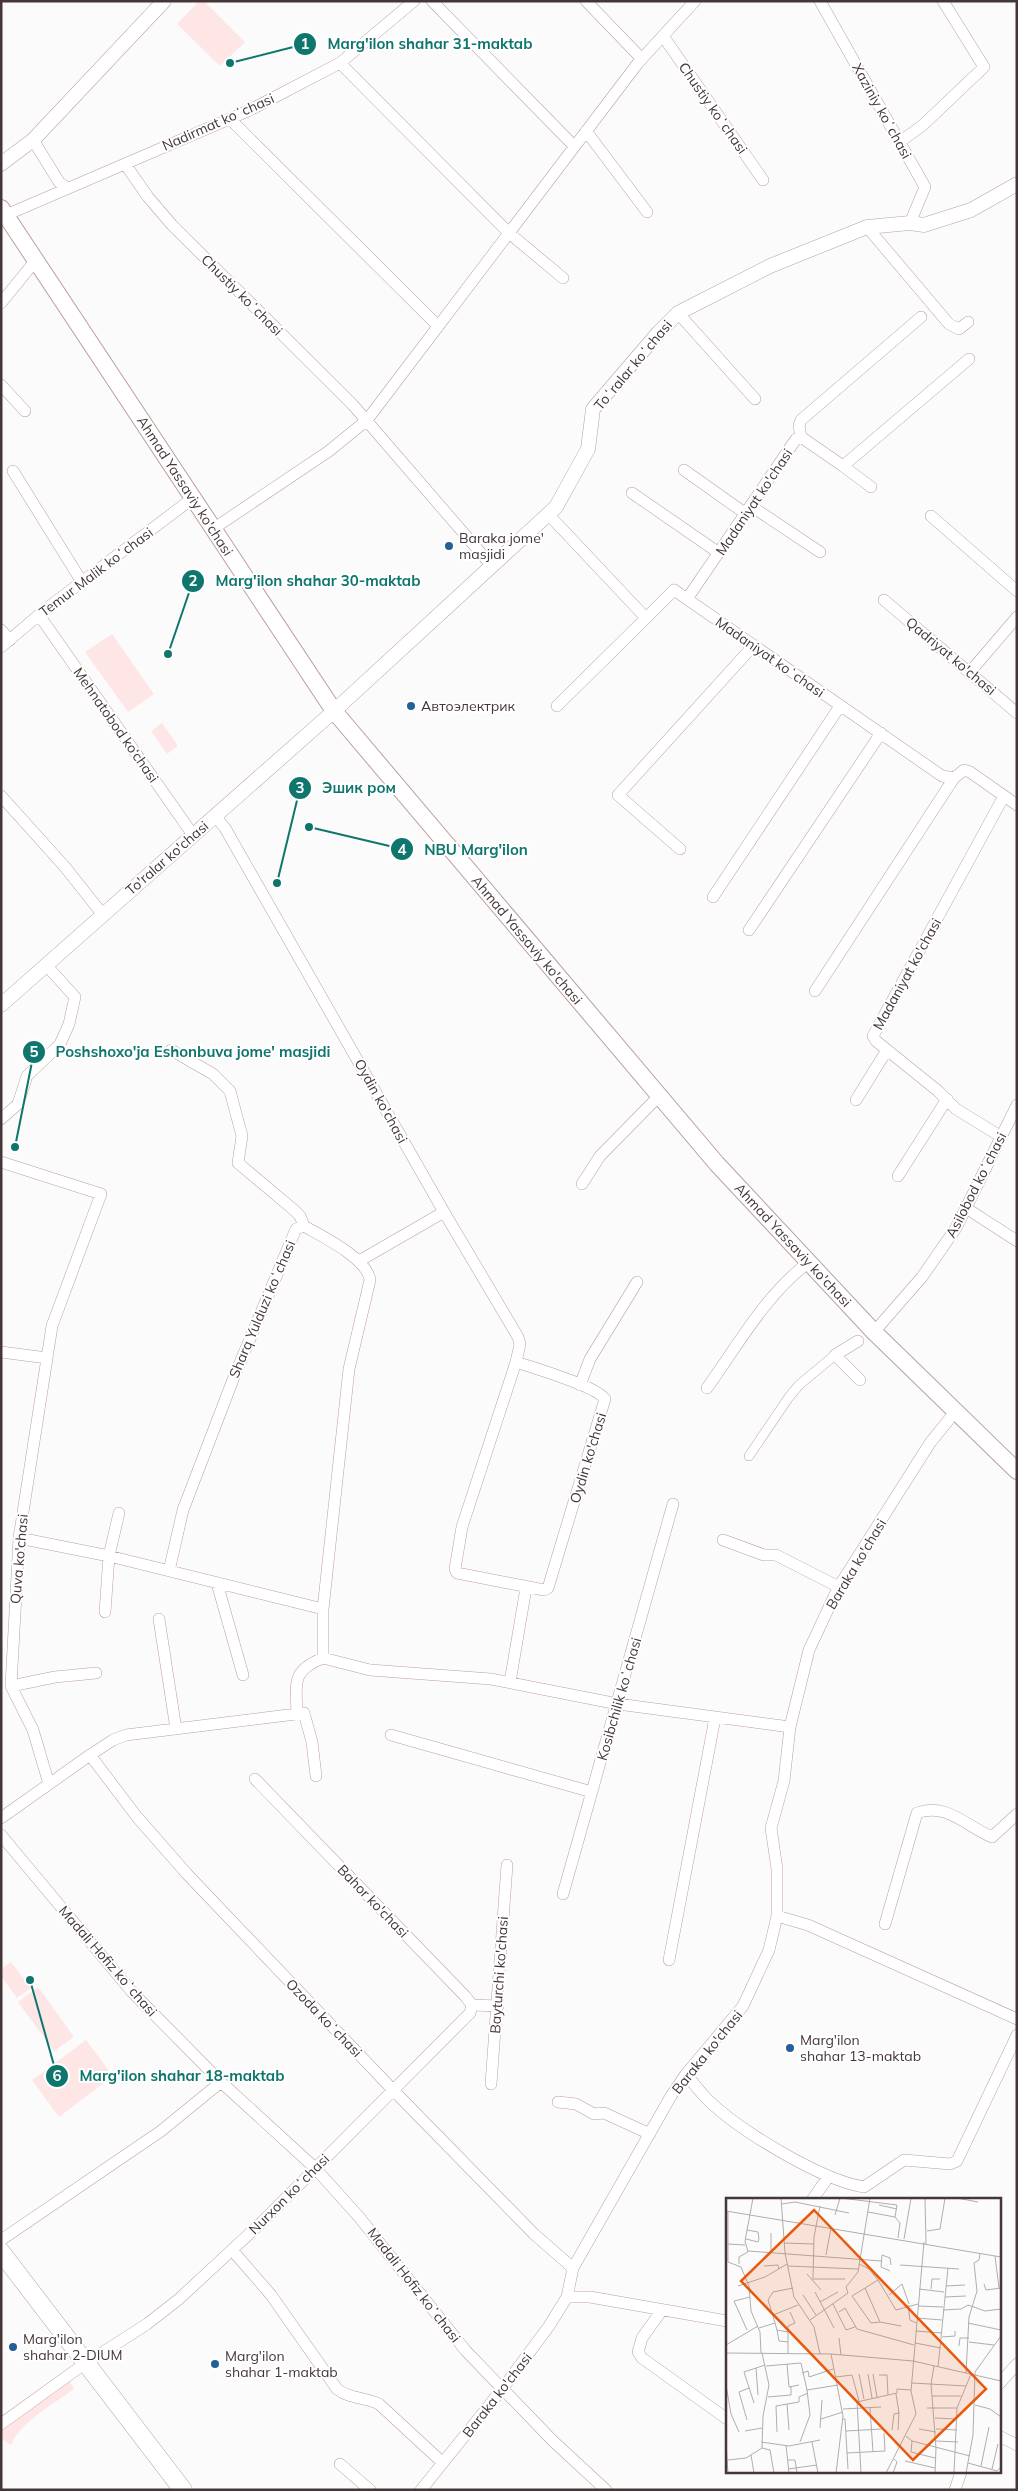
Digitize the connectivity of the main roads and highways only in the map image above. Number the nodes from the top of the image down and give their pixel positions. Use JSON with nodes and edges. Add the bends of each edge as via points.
{"nodes":[{"id":1,"x":4,"y":211,"type":"edge"},
{"id":2,"x":1017,"y":1471,"type":"edge"},
{"id":3,"x":1,"y":2252,"type":"edge"},
{"id":4,"x":1,"y":2263,"type":"edge"},
{"id":5,"x":84,"y":2364,"type":"junction"},
{"id":6,"x":172,"y":2490,"type":"edge"},
{"id":7,"x":183,"y":2490,"type":"edge"}],
"edges":[{"from":1,"to":2,"type":"main road","name":"Ahmad Yassaviy ko'chasi","via":[[334,711],[717,1164],[874,1332]]},
{"from":3,"to":5,"type":"main road"},
{"from":4,"to":5,"type":"main road"},
{"from":5,"to":6,"type":"main road"},
{"from":5,"to":7,"type":"main road"}]}
